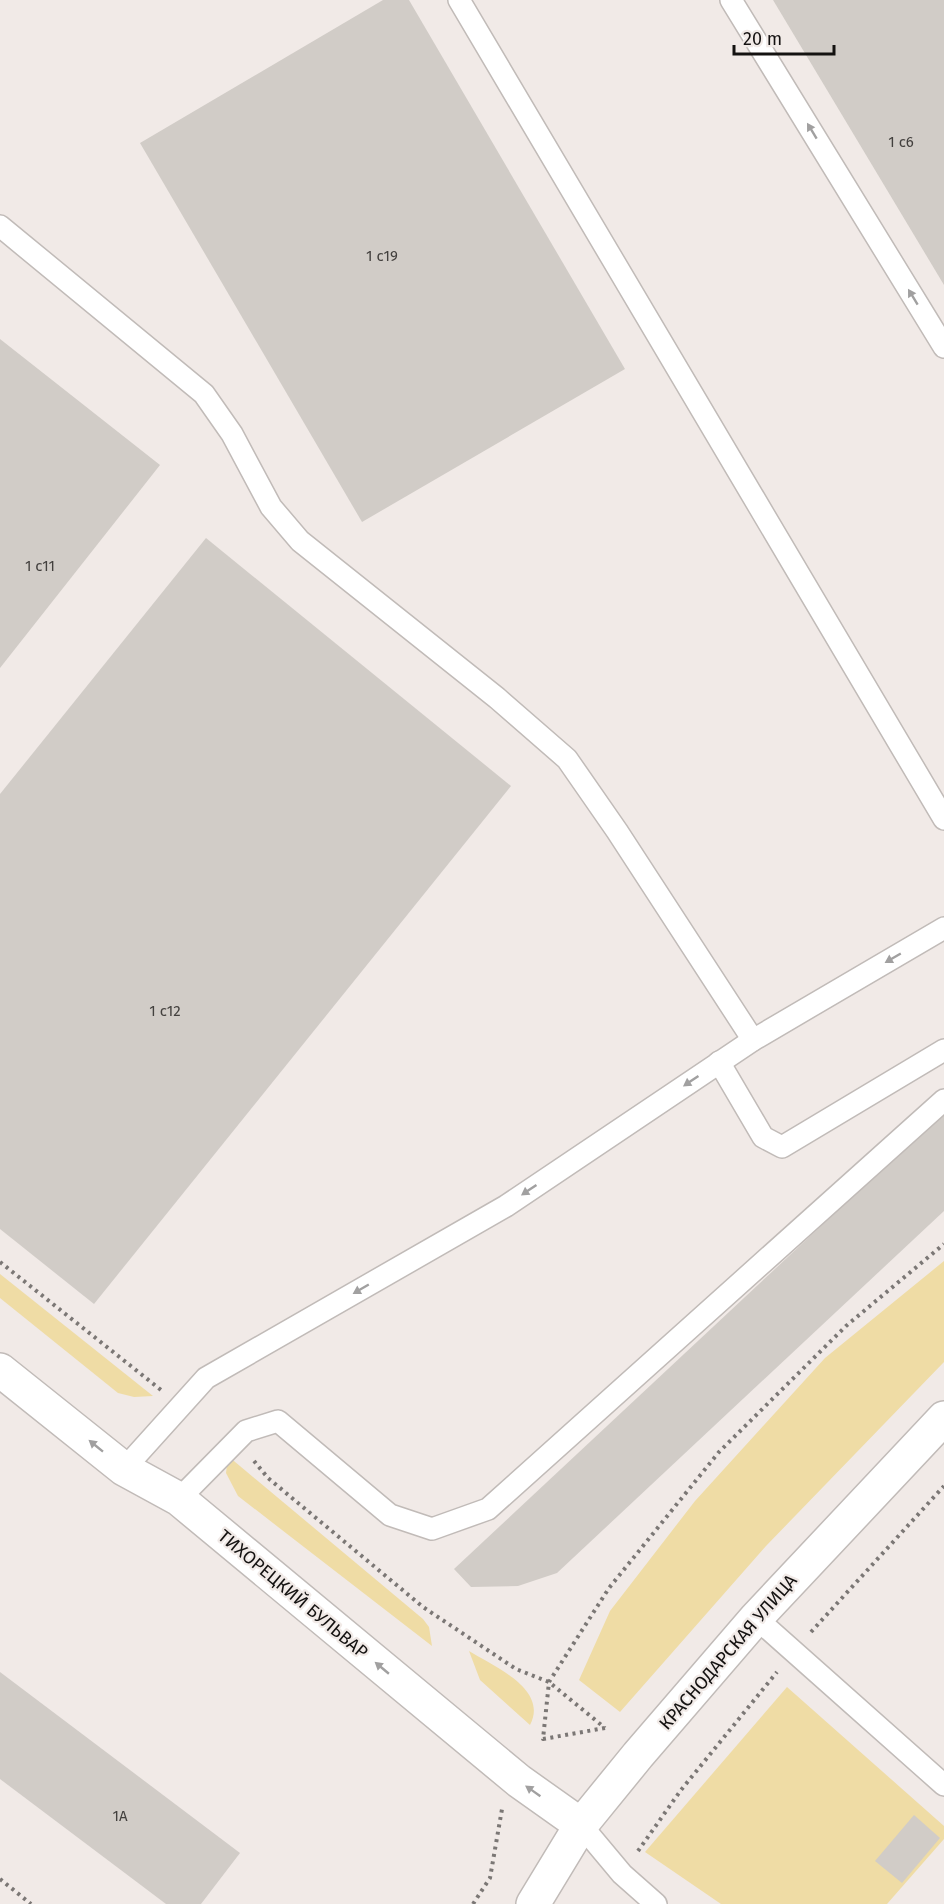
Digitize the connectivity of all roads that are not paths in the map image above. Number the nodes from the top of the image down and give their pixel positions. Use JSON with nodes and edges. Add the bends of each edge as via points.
{"nodes":[{"id":1,"x":459,"y":0,"type":"edge"},
{"id":2,"x":731,"y":0,"type":"edge"},
{"id":3,"x":0,"y":226,"type":"edge"},
{"id":4,"x":944,"y":347,"type":"edge"},
{"id":5,"x":944,"y":819,"type":"edge"},
{"id":6,"x":944,"y":928,"type":"edge"},
{"id":7,"x":753,"y":1040,"type":"junction"},
{"id":8,"x":944,"y":1050,"type":"edge"},
{"id":9,"x":719,"y":1062,"type":"junction"},
{"id":10,"x":944,"y":1100,"type":"edge"},
{"id":11,"x":0,"y":1370,"type":"edge"},
{"id":12,"x":944,"y":1418,"type":"edge"},
{"id":13,"x":124,"y":1469,"type":"junction"},
{"id":14,"x":178,"y":1499,"type":"junction"},
{"id":15,"x":756,"y":1618,"type":"junction"},
{"id":16,"x":944,"y":1785,"type":"edge"},
{"id":17,"x":581,"y":1825,"type":"junction"},
{"id":18,"x":533,"y":1904,"type":"edge"},
{"id":19,"x":656,"y":1904,"type":"edge"}],
"edges":[{"from":1,"to":5,"type":"lane"},
{"from":4,"to":2,"type":"lane","one_way":true},
{"from":3,"to":7,"type":"lane","via":[[204,394],[232,434],[271,507],[300,540],[567,759]]},
{"from":6,"to":7,"type":"lane","one_way":true},
{"from":7,"to":9,"type":"lane"},
{"from":8,"to":9,"type":"lane","via":[[782,1147],[763,1137]]},
{"from":9,"to":13,"type":"lane","one_way":true,"via":[[506,1206],[206,1378]]},
{"from":10,"to":14,"type":"lane","via":[[488,1509],[432,1529],[390,1515],[278,1421],[246,1431]]},
{"from":13,"to":11,"type":"street","name":"ТИХОРЕЦКИЙ БУЛЬВАР","one_way":true},
{"from":12,"to":15,"type":"street","name":"КРАСНОДАРСКАЯ УЛИЦА"},
{"from":13,"to":14,"type":"street","name":"ТИХОРЕЦКИЙ БУЛЬВАР"},
{"from":17,"to":14,"type":"street","name":"ТИХОРЕЦКИЙ БУЛЬВАР","one_way":true,"via":[[519,1780]]},
{"from":15,"to":16,"type":"lane"},
{"from":15,"to":17,"type":"street","name":"КРАСНОДАРСКАЯ УЛИЦА"},
{"from":17,"to":18,"type":"street","name":"КРАСНОДАРСКАЯ УЛИЦА"},
{"from":17,"to":19,"type":"lane","via":[[622,1875]]}]}
